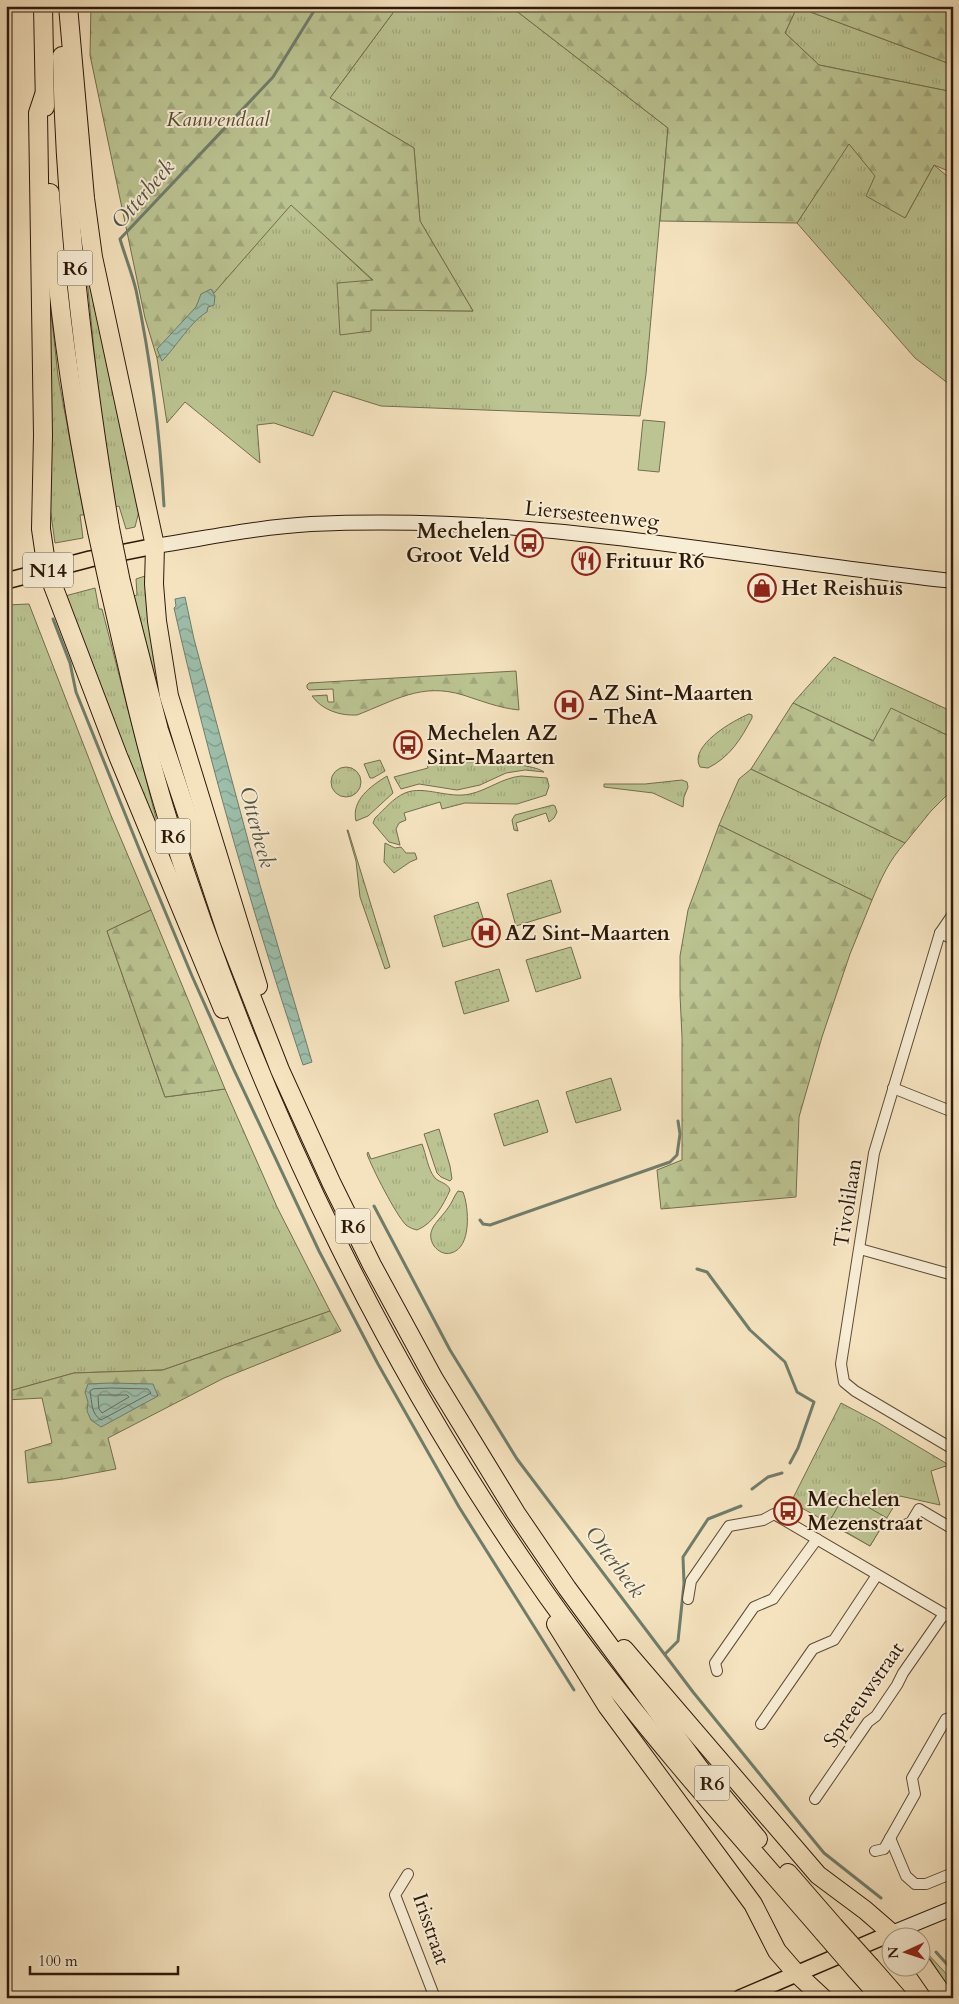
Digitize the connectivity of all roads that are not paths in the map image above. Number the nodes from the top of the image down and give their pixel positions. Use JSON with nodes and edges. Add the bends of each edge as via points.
{"nodes":[{"id":1,"x":43,"y":6,"type":"edge"},
{"id":2,"x":61,"y":6,"type":"edge"},
{"id":3,"x":68,"y":6,"type":"edge"},
{"id":4,"x":44,"y":95,"type":"junction"},
{"id":5,"x":104,"y":529,"type":"junction"},
{"id":6,"x":155,"y":546,"type":"junction"},
{"id":7,"x":47,"y":570,"type":"junction"},
{"id":8,"x":6,"y":581,"type":"edge"},
{"id":9,"x":953,"y":582,"type":"edge"},
{"id":10,"x":115,"y":584,"type":"junction"},
{"id":11,"x":953,"y":914,"type":"edge"},
{"id":12,"x":940,"y":933,"type":"junction"},
{"id":13,"x":953,"y":939,"type":"edge"},
{"id":14,"x":280,"y":1070,"type":"junction"},
{"id":15,"x":262,"y":1078,"type":"junction"},
{"id":16,"x":893,"y":1088,"type":"junction"},
{"id":17,"x":953,"y":1112,"type":"edge"},
{"id":18,"x":860,"y":1249,"type":"junction"},
{"id":19,"x":953,"y":1275,"type":"edge"},
{"id":20,"x":953,"y":1449,"type":"edge"},
{"id":21,"x":907,"y":1524,"type":"dead end"},
{"id":22,"x":953,"y":1529,"type":"edge"},
{"id":23,"x":816,"y":1538,"type":"junction"},
{"id":24,"x":531,"y":1570,"type":"junction"},
{"id":25,"x":877,"y":1575,"type":"junction"},
{"id":26,"x":688,"y":1599,"type":"dead end"},
{"id":27,"x":948,"y":1616,"type":"edge"},
{"id":28,"x":599,"y":1633,"type":"junction"},
{"id":29,"x":717,"y":1671,"type":"dead end"},
{"id":30,"x":953,"y":1717,"type":"edge"},
{"id":31,"x":761,"y":1724,"type":"dead end"},
{"id":32,"x":815,"y":1799,"type":"dead end"},
{"id":33,"x":890,"y":1838,"type":"junction"},
{"id":34,"x":875,"y":1851,"type":"dead end"},
{"id":35,"x":953,"y":1873,"type":"edge"},
{"id":36,"x":408,"y":1874,"type":"dead end"},
{"id":37,"x":953,"y":1908,"type":"edge"},
{"id":38,"x":884,"y":1926,"type":"edge"},
{"id":39,"x":914,"y":1926,"type":"edge"},
{"id":40,"x":829,"y":1930,"type":"junction"},
{"id":41,"x":882,"y":1940,"type":"edge"},
{"id":42,"x":864,"y":1968,"type":"junction"},
{"id":43,"x":796,"y":1973,"type":"junction"},
{"id":44,"x":930,"y":1976,"type":"edge"},
{"id":45,"x":435,"y":1998,"type":"edge"},
{"id":46,"x":740,"y":1998,"type":"edge"},
{"id":47,"x":823,"y":1998,"type":"edge"},
{"id":48,"x":881,"y":1998,"type":"edge"},
{"id":49,"x":898,"y":1998,"type":"edge"},
{"id":50,"x":945,"y":1998,"type":"edge"}],
"edges":[{"from":1,"to":4,"type":"highway","number":"R6"},
{"from":2,"to":5,"type":"highway","number":"R6","via":[[68,180]]},
{"from":3,"to":6,"type":"highway","via":[[93,257]]},
{"from":4,"to":5,"type":"highway","number":"R6","via":[[61,321],[80,443]]},
{"from":4,"to":7,"type":"highway","via":[[38,113],[43,435],[41,529]]},
{"from":5,"to":10,"type":"highway","number":"R6","bridge":true},
{"from":6,"to":7,"type":"main road","name":"Liersesteenweg","number":"N14"},
{"from":6,"to":9,"type":"main road","name":"Liersesteenweg","number":"N14","via":[[263,528],[310,524],[494,527],[608,536]]},
{"from":6,"to":14,"type":"highway","via":[[154,584],[169,696],[282,1056]]},
{"from":7,"to":8,"type":"main road","number":"N14"},
{"from":7,"to":15,"type":"highway","via":[[208,978],[246,1059]]},
{"from":10,"to":14,"type":"highway","number":"R6","via":[[158,730],[228,937]]},
{"from":10,"to":15,"type":"highway","number":"R6","via":[[146,743],[167,816],[226,987]]},
{"from":11,"to":12,"type":"street","name":"Tivolilaan"},
{"from":12,"to":13,"type":"street"},
{"from":12,"to":16,"type":"street","name":"Tivolilaan"},
{"from":14,"to":28,"type":"highway","number":"R6","via":[[372,1265],[434,1379],[516,1513]]},
{"from":15,"to":24,"type":"highway","number":"R6","via":[[322,1211],[372,1310],[447,1440]]},
{"from":16,"to":17,"type":"street"},
{"from":16,"to":18,"type":"street","name":"Tivolilaan","via":[[874,1153]]},
{"from":18,"to":19,"type":"street"},
{"from":18,"to":20,"type":"street","name":"Tivolilaan","via":[[841,1364],[844,1382]]},
{"from":21,"to":22,"type":"street","via":[[919,1509]]},
{"from":23,"to":25,"type":"street"},
{"from":23,"to":26,"type":"street","via":[[774,1514],[763,1520],[730,1526],[691,1581]]},
{"from":23,"to":29,"type":"street","via":[[772,1599],[754,1607],[716,1663]]},
{"from":24,"to":40,"type":"highway","number":"R6","via":[[578,1639],[640,1719]]},
{"from":24,"to":43,"type":"highway","via":[[535,1589],[583,1668],[753,1904],[777,1952]]},
{"from":25,"to":27,"type":"street"},
{"from":25,"to":31,"type":"street","via":[[834,1640],[814,1649]]},
{"from":27,"to":32,"type":"street","name":"Spreeuwstraat","via":[[902,1673],[898,1685]]},
{"from":28,"to":38,"type":"highway","via":[[622,1646],[818,1875]]},
{"from":28,"to":40,"type":"highway","number":"R6","via":[[700,1769]]},
{"from":30,"to":33,"type":"street","via":[[946,1719],[912,1778],[915,1794]]},
{"from":33,"to":34,"type":"street","via":[[884,1849]]},
{"from":33,"to":35,"type":"street","via":[[906,1876],[915,1884],[926,1884]]},
{"from":36,"to":45,"type":"street","name":"Irisstraat","via":[[395,1895]]},
{"from":37,"to":39,"type":"main road"},
{"from":40,"to":42,"type":"highway","number":"R6","bridge":true},
{"from":41,"to":43,"type":"main road"},
{"from":42,"to":48,"type":"highway","number":"R6"},
{"from":42,"to":49,"type":"highway","number":"R6"},
{"from":43,"to":46,"type":"main road"},
{"from":43,"to":47,"type":"highway"},
{"from":44,"to":50,"type":"highway"}]}
